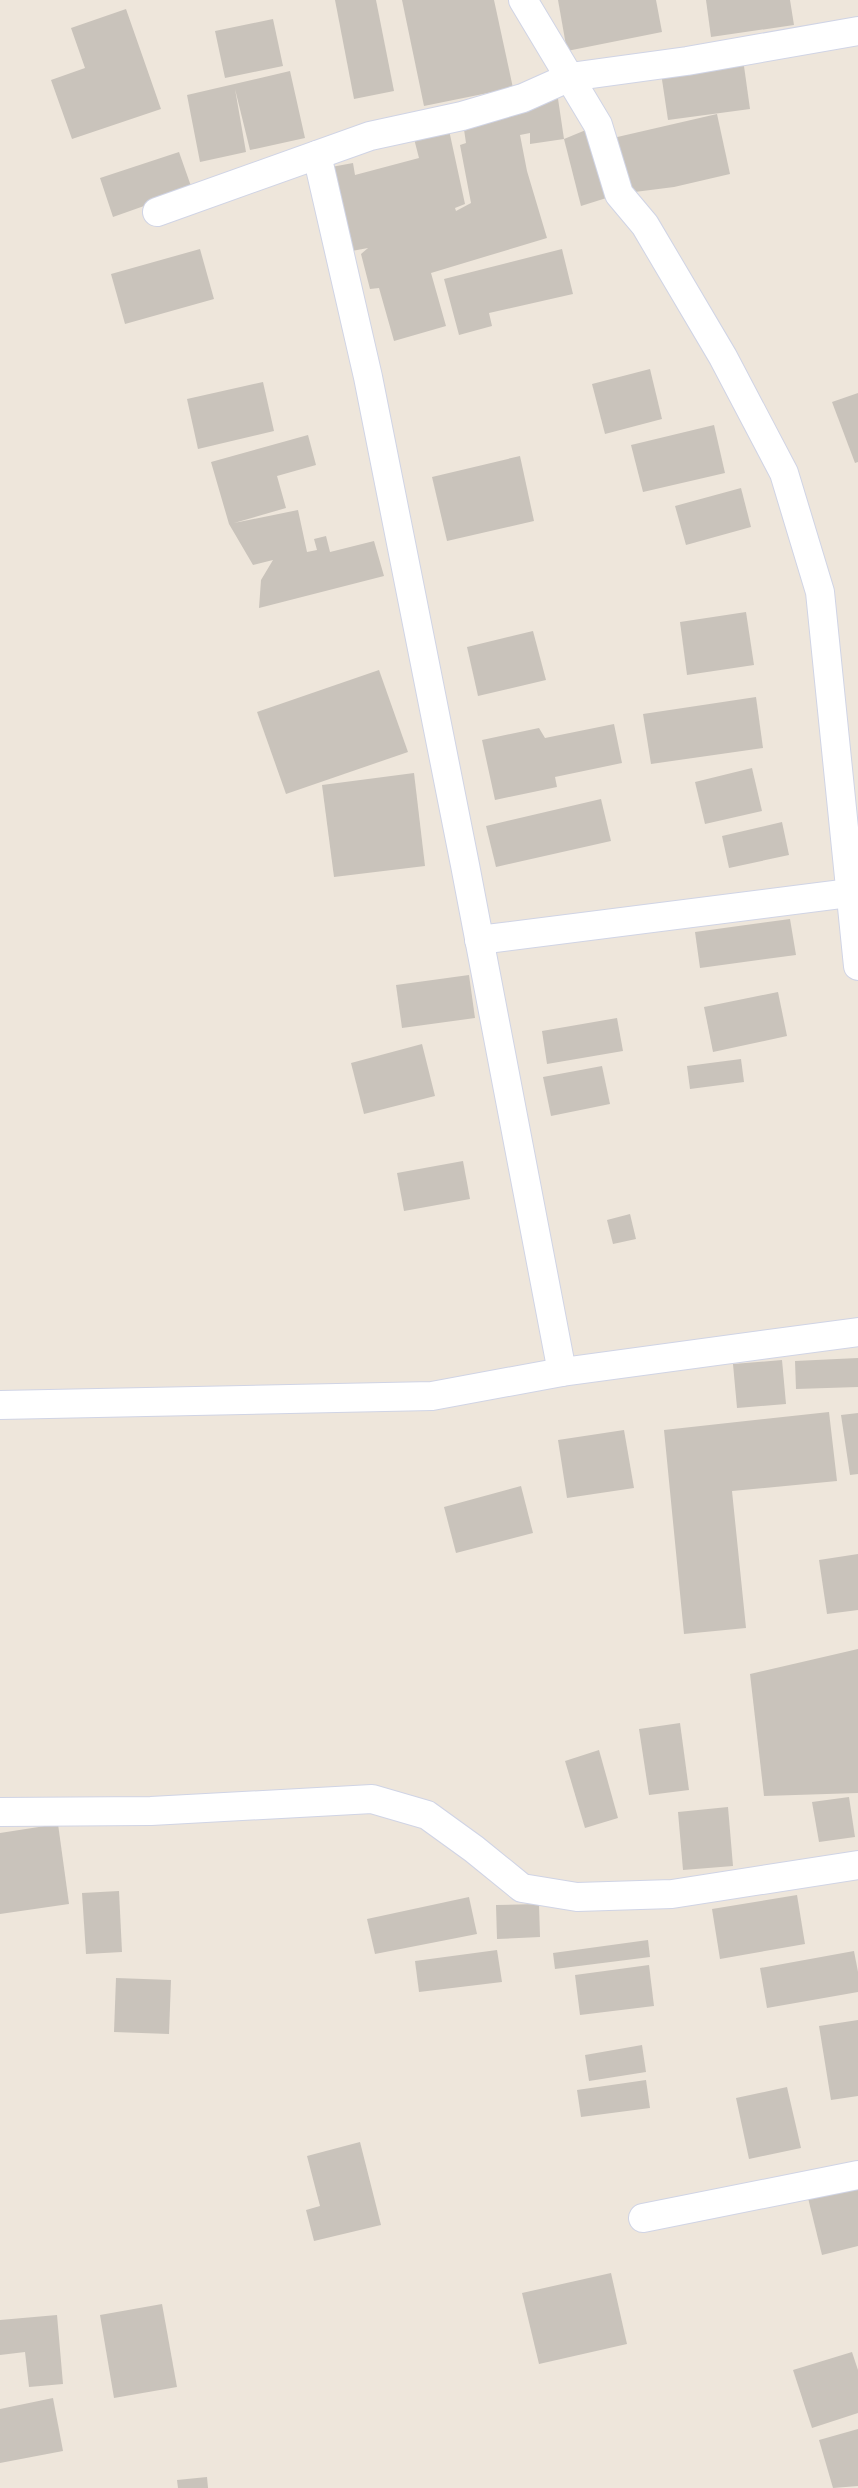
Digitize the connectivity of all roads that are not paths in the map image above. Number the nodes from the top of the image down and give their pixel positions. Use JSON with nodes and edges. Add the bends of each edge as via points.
{"nodes":[{"id":1,"x":523,"y":0,"type":"edge"},
{"id":2,"x":858,"y":31,"type":"edge"},
{"id":3,"x":570,"y":77,"type":"junction"},
{"id":4,"x":317,"y":155,"type":"junction"},
{"id":5,"x":157,"y":212,"type":"dead end"},
{"id":6,"x":854,"y":892,"type":"edge"},
{"id":7,"x":480,"y":940,"type":"junction"},
{"id":8,"x":858,"y":966,"type":"edge"},
{"id":9,"x":858,"y":1332,"type":"edge"},
{"id":10,"x":562,"y":1372,"type":"junction"},
{"id":11,"x":0,"y":1406,"type":"edge"},
{"id":12,"x":0,"y":1812,"type":"edge"},
{"id":13,"x":858,"y":1865,"type":"edge"},
{"id":14,"x":858,"y":2174,"type":"edge"},
{"id":15,"x":643,"y":2218,"type":"dead end"}],
"edges":[{"from":1,"to":3,"type":"street"},
{"from":2,"to":3,"type":"street","via":[[687,61]]},
{"from":3,"to":4,"type":"street","via":[[523,98],[462,116],[370,136]]},
{"from":3,"to":6,"type":"street","via":[[598,125],[619,194],[645,225],[724,357],[784,473],[820,592]]},
{"from":4,"to":5,"type":"street"},
{"from":4,"to":7,"type":"street","via":[[368,377]]},
{"from":6,"to":7,"type":"street"},
{"from":6,"to":8,"type":"street"},
{"from":7,"to":10,"type":"street"},
{"from":9,"to":10,"type":"street"},
{"from":10,"to":11,"type":"street","via":[[432,1396]]},
{"from":12,"to":13,"type":"street","via":[[151,1811],[372,1799],[427,1815],[522,1888],[577,1898],[672,1894]]},
{"from":14,"to":15,"type":"street"}]}
